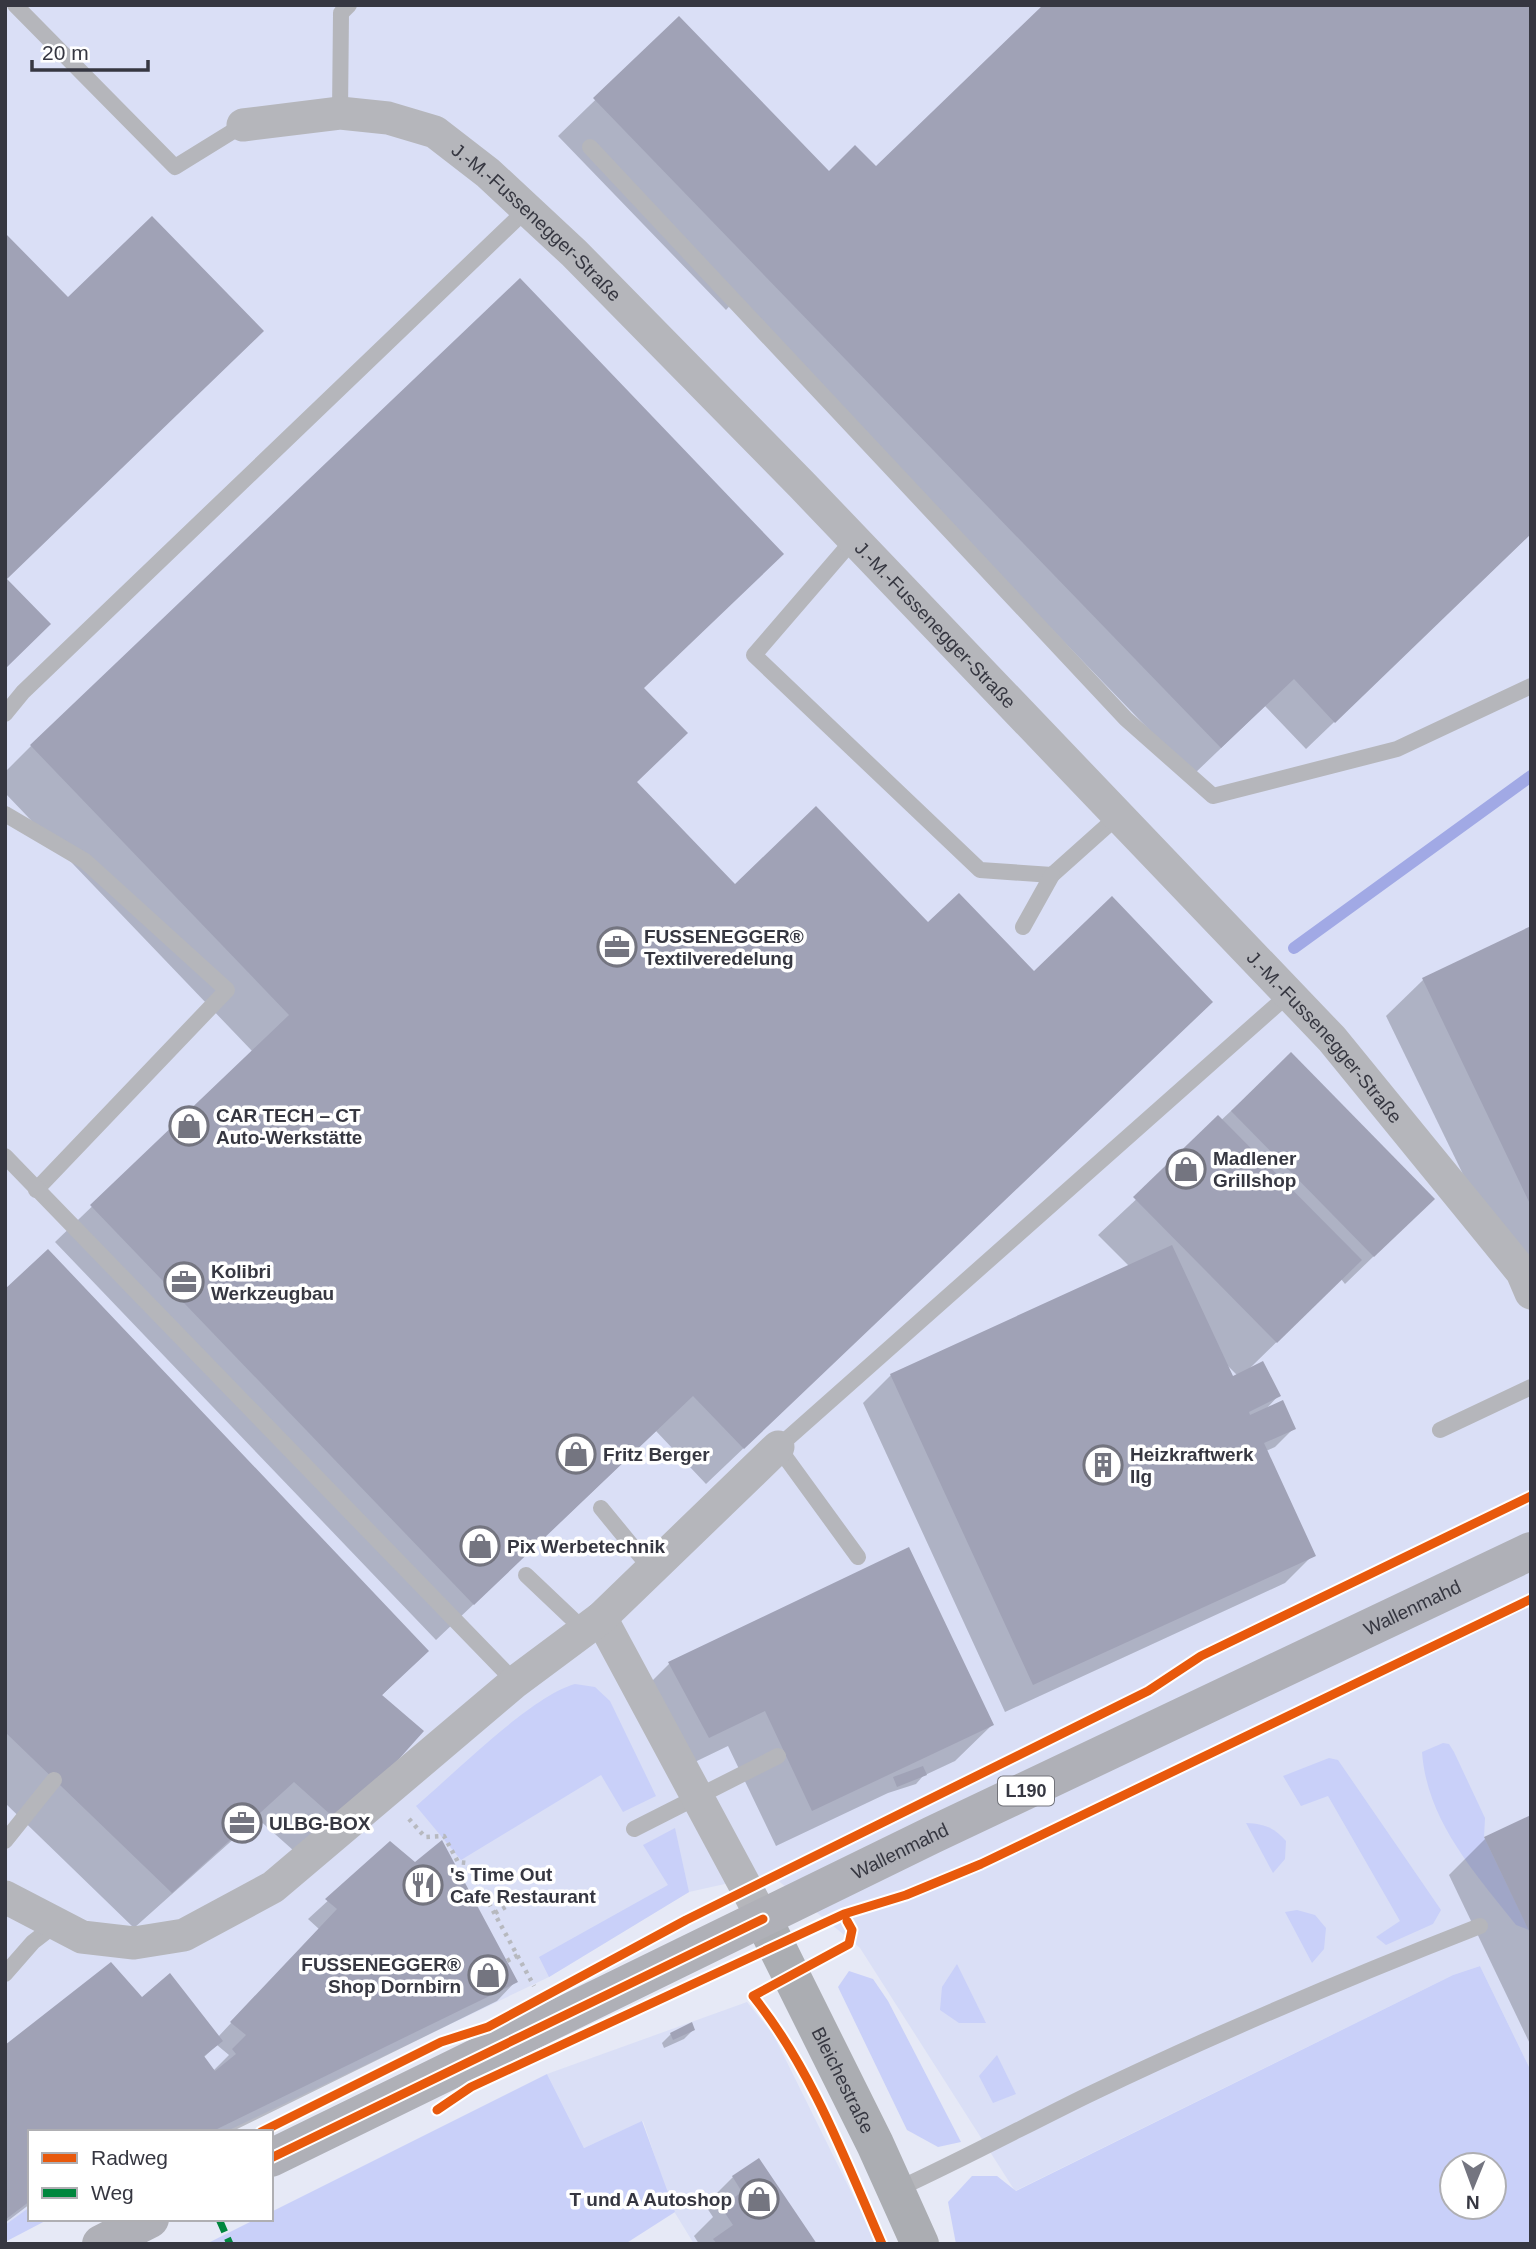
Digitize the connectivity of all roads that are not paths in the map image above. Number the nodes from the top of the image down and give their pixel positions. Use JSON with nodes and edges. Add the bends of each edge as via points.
{"nodes":[{"id":1,"x":15,"y":5,"type":"edge"},
{"id":2,"x":349,"y":5,"type":"edge"},
{"id":3,"x":340,"y":113,"type":"junction"},
{"id":4,"x":243,"y":125,"type":"joint"},
{"id":5,"x":590,"y":147,"type":"dead end"},
{"id":6,"x":527,"y":209,"type":"junction"},
{"id":7,"x":854,"y":539,"type":"junction"},
{"id":8,"x":1531,"y":687,"type":"edge"},
{"id":9,"x":5,"y":714,"type":"edge"},
{"id":10,"x":5,"y":814,"type":"edge"},
{"id":11,"x":1118,"y":816,"type":"junction"},
{"id":12,"x":1052,"y":875,"type":"junction"},
{"id":13,"x":1023,"y":927,"type":"dead end"},
{"id":14,"x":1289,"y":994,"type":"junction"},
{"id":15,"x":5,"y":1156,"type":"edge"},
{"id":16,"x":36,"y":1190,"type":"junction"},
{"id":17,"x":1531,"y":1293,"type":"edge"},
{"id":18,"x":1531,"y":1387,"type":"edge"},
{"id":19,"x":1440,"y":1430,"type":"dead end"},
{"id":20,"x":778,"y":1447,"type":"junction"},
{"id":21,"x":601,"y":1508,"type":"dead end"},
{"id":22,"x":1531,"y":1551,"type":"edge"},
{"id":23,"x":858,"y":1557,"type":"dead end"},
{"id":24,"x":651,"y":1569,"type":"junction"},
{"id":25,"x":526,"y":1575,"type":"dead end"},
{"id":26,"x":593,"y":1624,"type":"junction"},
{"id":27,"x":515,"y":1682,"type":"junction"},
{"id":28,"x":778,"y":1756,"type":"dead end"},
{"id":29,"x":54,"y":1780,"type":"dead end"},
{"id":30,"x":697,"y":1797,"type":"junction"},
{"id":31,"x":634,"y":1829,"type":"dead end"},
{"id":32,"x":5,"y":1840,"type":"edge"},
{"id":33,"x":5,"y":1897,"type":"edge"},
{"id":34,"x":763,"y":1919,"type":"junction"},
{"id":35,"x":55,"y":1925,"type":"junction"},
{"id":36,"x":1480,"y":1926,"type":"dead end"},
{"id":37,"x":5,"y":1975,"type":"edge"},
{"id":38,"x":273,"y":2157,"type":"edge"},
{"id":39,"x":896,"y":2190,"type":"junction"},
{"id":40,"x":145,"y":2221,"type":"edge"},
{"id":41,"x":101,"y":2244,"type":"edge"},
{"id":42,"x":920,"y":2244,"type":"edge"}],
"edges":[{"from":1,"to":4,"type":"lane","via":[[175,167]]},
{"from":2,"to":3,"type":"lane","via":[[341,13]]},
{"from":3,"to":4,"type":"street","name":"J.-M.-Fussenegger-Straße"},
{"from":3,"to":6,"type":"street","name":"J.-M.-Fussenegger-Straße","via":[[388,118],[435,132]]},
{"from":5,"to":8,"type":"lane","via":[[1126,719],[1213,796],[1397,749]]},
{"from":6,"to":7,"type":"street","name":"J.-M.-Fussenegger-Straße"},
{"from":6,"to":9,"type":"lane"},
{"from":7,"to":11,"type":"street","name":"J.-M.-Fussenegger-Straße"},
{"from":7,"to":12,"type":"lane","via":[[754,654],[980,870]]},
{"from":10,"to":16,"type":"lane","via":[[85,861],[226,990]]},
{"from":11,"to":12,"type":"lane"},
{"from":11,"to":14,"type":"street","name":"J.-M.-Fussenegger-Straße"},
{"from":12,"to":13,"type":"lane"},
{"from":14,"to":17,"type":"street","name":"J.-M.-Fussenegger-Straße","via":[[1332,1039],[1521,1272]]},
{"from":14,"to":20,"type":"lane"},
{"from":15,"to":16,"type":"lane"},
{"from":16,"to":27,"type":"lane"},
{"from":18,"to":19,"type":"lane"},
{"from":20,"to":23,"type":"lane"},
{"from":20,"to":24,"type":"street"},
{"from":21,"to":24,"type":"lane"},
{"from":22,"to":34,"type":"main road","name":"Wallenmahd","number":"L190"},
{"from":24,"to":26,"type":"street"},
{"from":25,"to":26,"type":"lane"},
{"from":26,"to":27,"type":"street"},
{"from":26,"to":30,"type":"street"},
{"from":27,"to":35,"type":"street","via":[[273,1887],[184,1935],[134,1943],[82,1937]]},
{"from":28,"to":30,"type":"lane"},
{"from":29,"to":32,"type":"lane"},
{"from":30,"to":31,"type":"lane"},
{"from":30,"to":34,"type":"street"},
{"from":33,"to":35,"type":"street"},
{"from":34,"to":38,"type":"main road","name":"Wallenmahd","number":"L190"},
{"from":34,"to":39,"type":"main road","name":"Bleichestraße"},
{"from":35,"to":37,"type":"lane","via":[[33,1942]]},
{"from":36,"to":39,"type":"lane","via":[[1371,1969],[1099,2091]]},
{"from":39,"to":42,"type":"main road","name":"Bleichestraße"},
{"from":40,"to":41,"type":"main road"}]}
